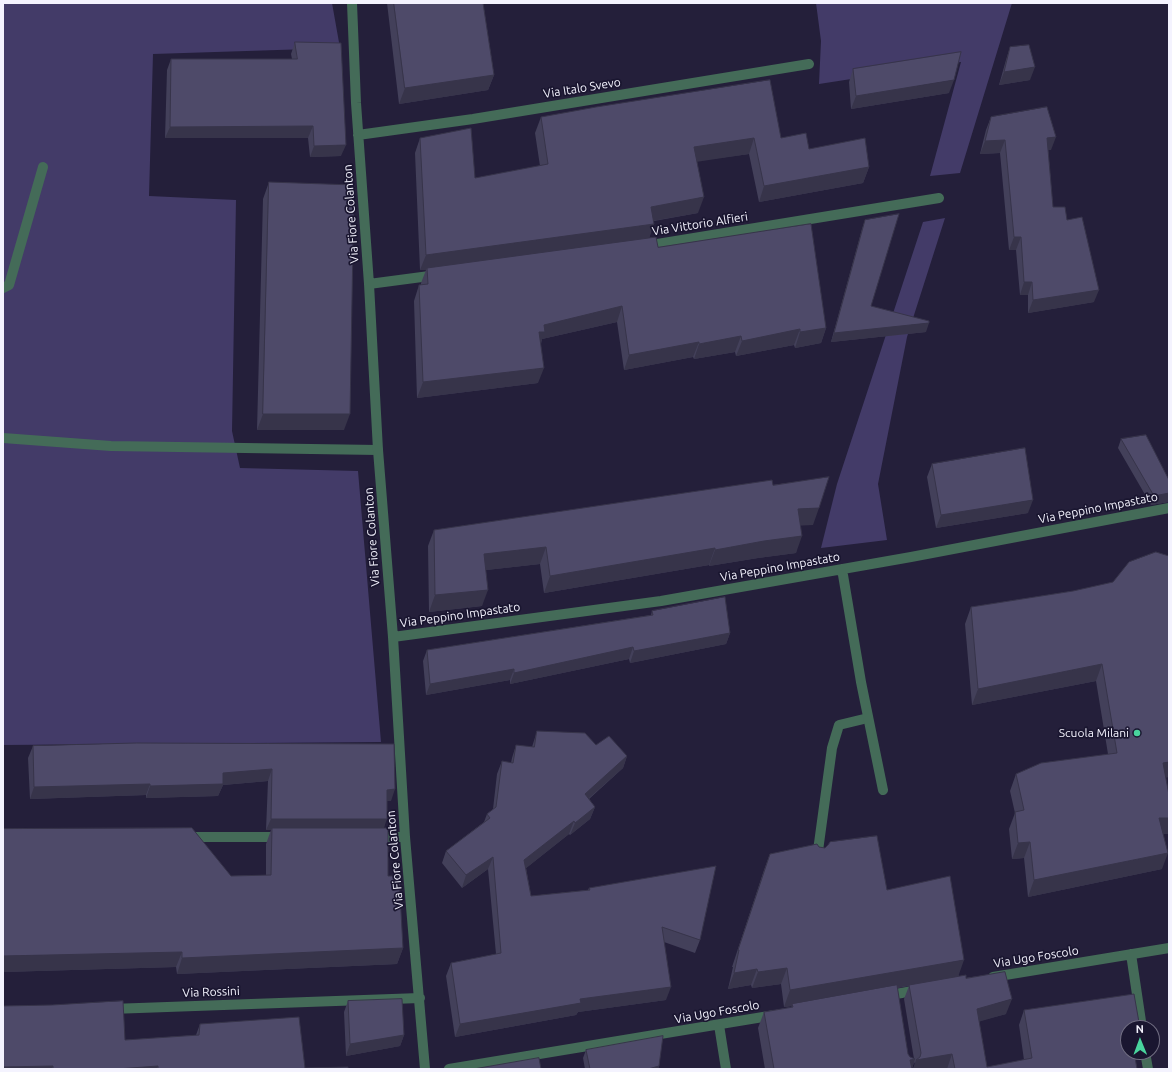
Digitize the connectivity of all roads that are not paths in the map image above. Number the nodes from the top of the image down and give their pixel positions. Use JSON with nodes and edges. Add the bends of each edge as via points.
{"nodes":[{"id":1,"x":352,"y":3,"type":"edge"},
{"id":2,"x":809,"y":64,"type":"dead end"},
{"id":3,"x":358,"y":135,"type":"junction"},
{"id":4,"x":43,"y":167,"type":"dead end"},
{"id":5,"x":939,"y":198,"type":"dead end"},
{"id":6,"x":636,"y":247,"type":"edge"},
{"id":7,"x":448,"y":273,"type":"edge"},
{"id":8,"x":369,"y":284,"type":"junction"},
{"id":9,"x":3,"y":288,"type":"edge"},
{"id":10,"x":3,"y":438,"type":"edge"},
{"id":11,"x":378,"y":450,"type":"junction"},
{"id":12,"x":1169,"y":508,"type":"edge"},
{"id":13,"x":842,"y":569,"type":"junction"},
{"id":14,"x":393,"y":637,"type":"junction"},
{"id":15,"x":868,"y":718,"type":"junction"},
{"id":16,"x":883,"y":790,"type":"dead end"},
{"id":17,"x":178,"y":837,"type":"edge"},
{"id":18,"x":288,"y":837,"type":"edge"},
{"id":19,"x":366,"y":838,"type":"edge"},
{"id":20,"x":406,"y":838,"type":"junction"},
{"id":21,"x":816,"y":858,"type":"edge"},
{"id":22,"x":1169,"y":948,"type":"edge"},
{"id":23,"x":1131,"y":954,"type":"junction"},
{"id":24,"x":982,"y":979,"type":"edge"},
{"id":25,"x":927,"y":988,"type":"edge"},
{"id":26,"x":420,"y":998,"type":"junction"},
{"id":27,"x":873,"y":998,"type":"edge"},
{"id":28,"x":97,"y":1009,"type":"edge"},
{"id":29,"x":788,"y":1013,"type":"edge"},
{"id":30,"x":1141,"y":1020,"type":"edge"},
{"id":31,"x":718,"y":1026,"type":"junction"},
{"id":32,"x":425,"y":1069,"type":"edge"},
{"id":33,"x":449,"y":1069,"type":"edge"},
{"id":34,"x":726,"y":1069,"type":"edge"}],
"edges":[{"from":1,"to":3,"type":"street","name":"Via Fiore Colanton"},
{"from":2,"to":3,"type":"street","name":"Via Italo Svevo","via":[[480,118]]},
{"from":3,"to":8,"type":"street","name":"Via Fiore Colanton"},
{"from":4,"to":9,"type":"street","via":[[9,285]]},
{"from":5,"to":6,"type":"street","name":"Via Vittorio Alfieri"},
{"from":7,"to":8,"type":"street"},
{"from":8,"to":11,"type":"street","name":"Via Fiore Colanton"},
{"from":10,"to":11,"type":"street","via":[[111,446]]},
{"from":11,"to":14,"type":"street","name":"Via Fiore Colanton"},
{"from":12,"to":13,"type":"street","name":"Via Peppino Impastato"},
{"from":13,"to":14,"type":"street","name":"Via Peppino Impastato","via":[[661,601]]},
{"from":13,"to":15,"type":"street"},
{"from":14,"to":20,"type":"street","name":"Via Fiore Colanton"},
{"from":15,"to":16,"type":"street"},
{"from":15,"to":21,"type":"street","via":[[839,725],[832,748]]},
{"from":17,"to":18,"type":"street"},
{"from":19,"to":20,"type":"street"},
{"from":20,"to":26,"type":"street","name":"Via Fiore Colanton"},
{"from":22,"to":23,"type":"street","name":"Via Ugo Foscolo"},
{"from":23,"to":24,"type":"street","name":"Via Ugo Foscolo"},
{"from":23,"to":30,"type":"street"},
{"from":25,"to":27,"type":"street","via":[[897,998]]},
{"from":26,"to":28,"type":"street","name":"Via Rossini"},
{"from":26,"to":32,"type":"street","name":"Via Fiore Colanton"},
{"from":29,"to":31,"type":"street","name":"Via Ugo Foscolo"},
{"from":31,"to":33,"type":"street","name":"Via Ugo Foscolo"},
{"from":31,"to":34,"type":"street"}]}
